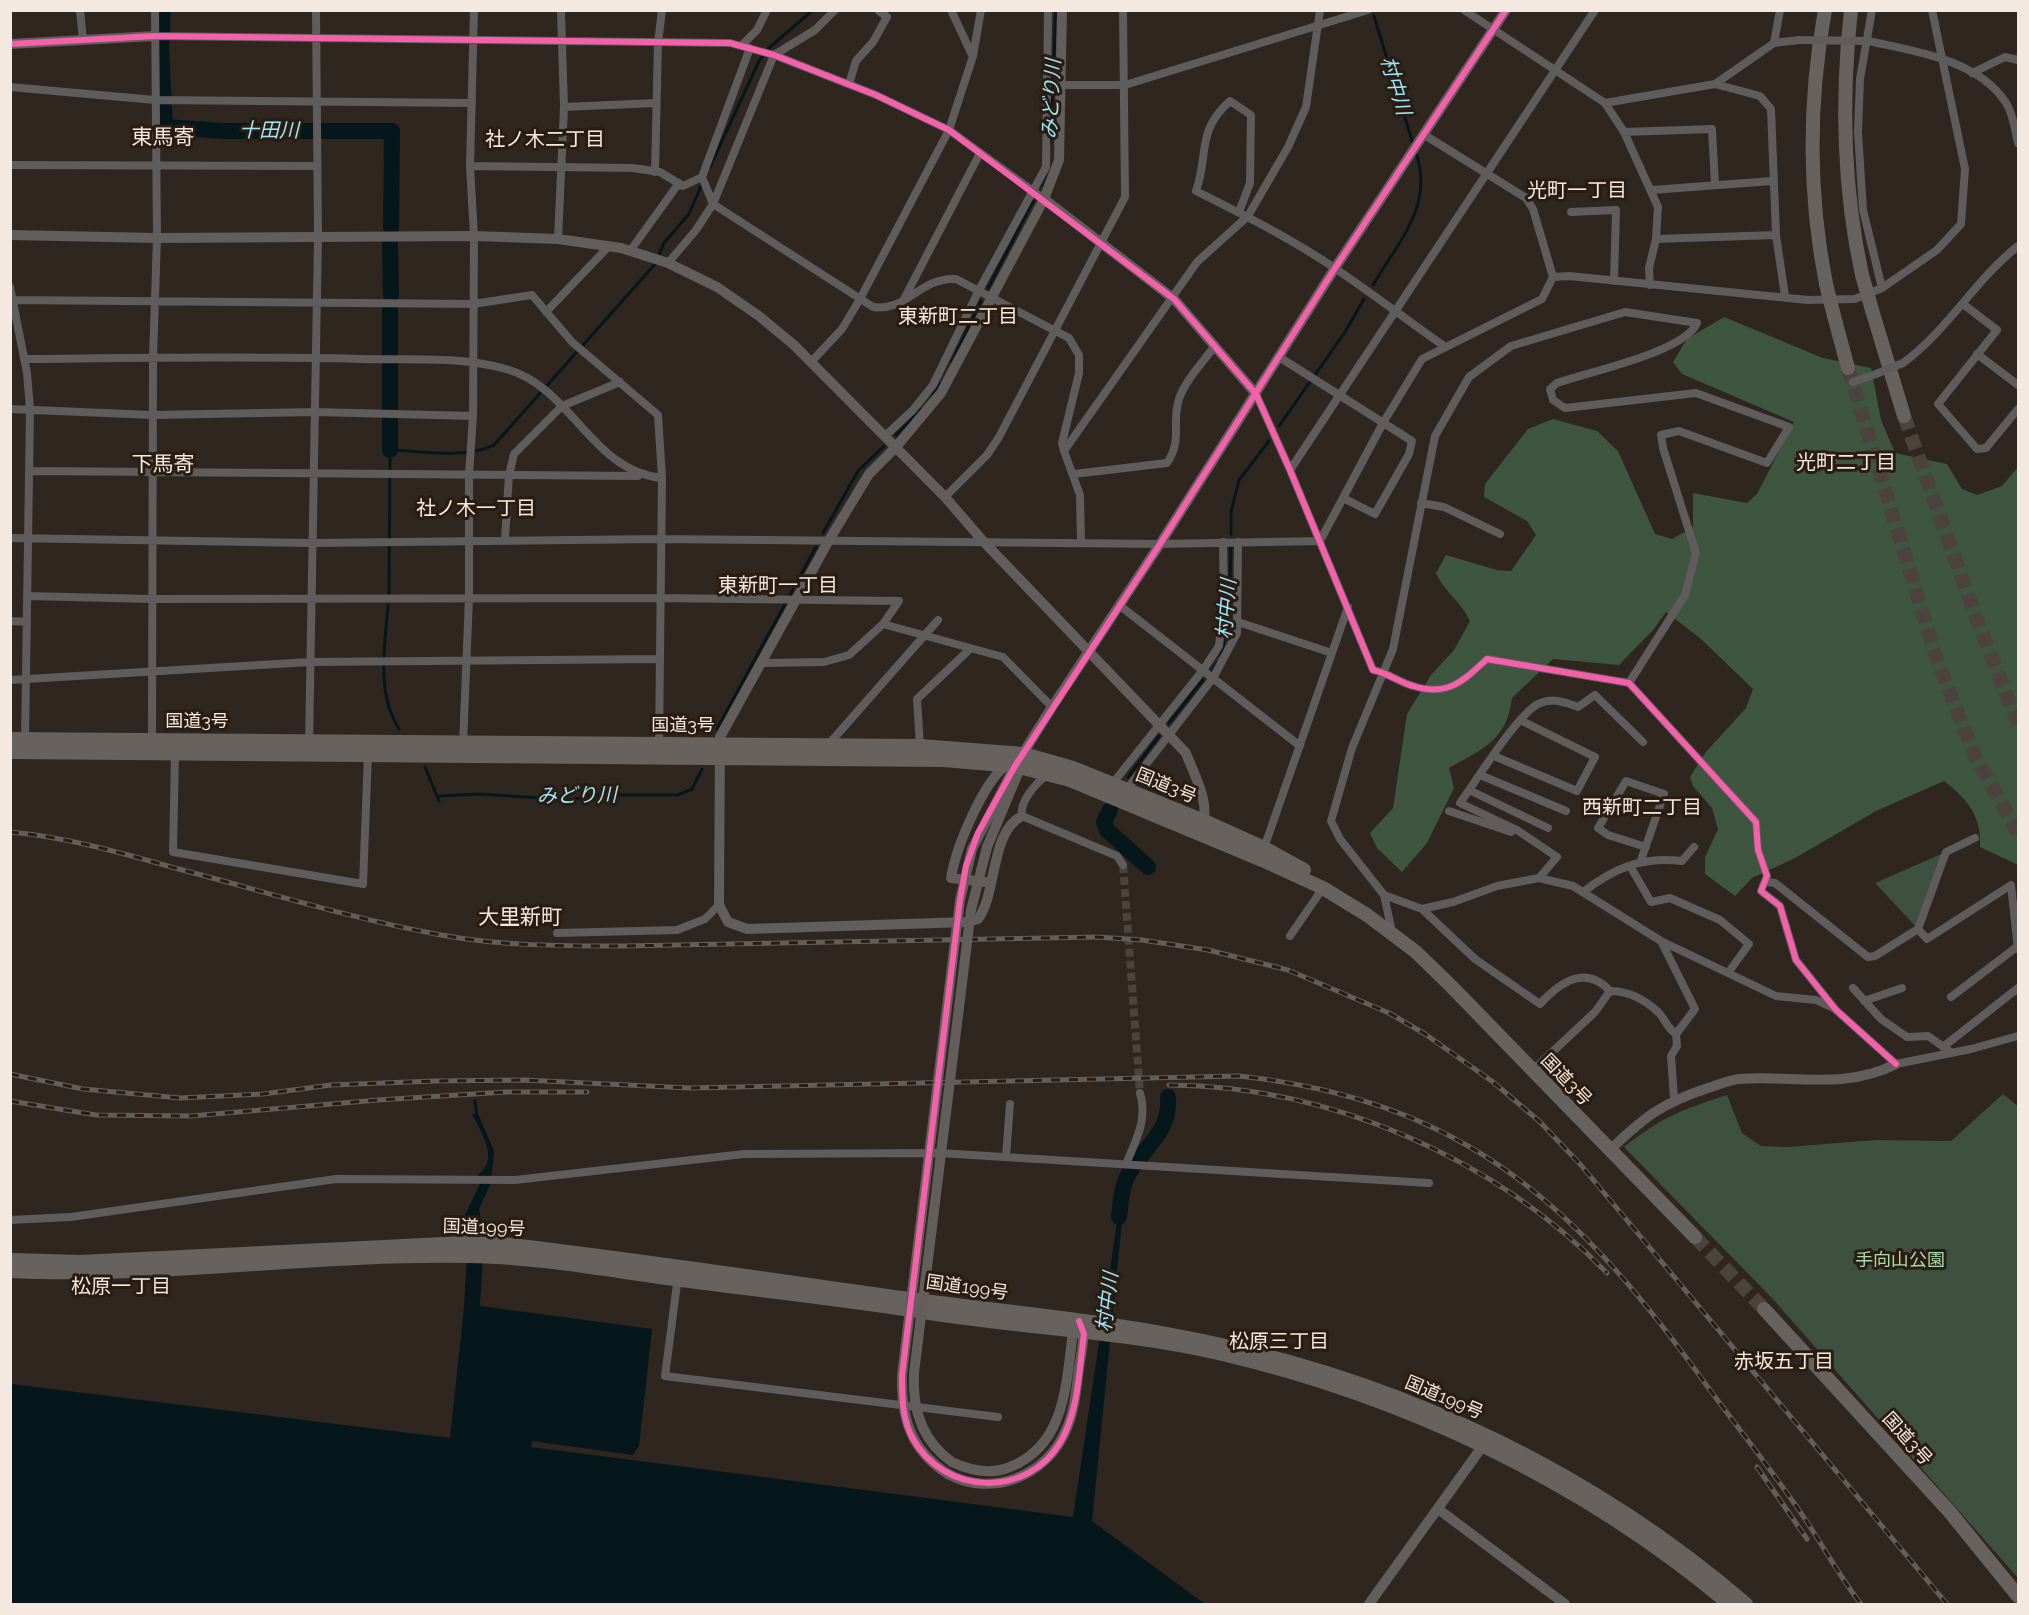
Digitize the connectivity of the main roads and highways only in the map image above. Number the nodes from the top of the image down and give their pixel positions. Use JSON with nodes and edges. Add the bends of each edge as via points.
{"nodes":[{"id":1,"x":1825,"y":10,"type":"edge"},
{"id":2,"x":1851,"y":10,"type":"edge"},
{"id":3,"x":1848,"y":368,"type":"tunnel mouth"},
{"id":4,"x":1904,"y":416,"type":"tunnel mouth"},
{"id":5,"x":10,"y":739,"type":"edge"},
{"id":6,"x":25,"y":745,"type":"junction"},
{"id":7,"x":152,"y":746,"type":"junction"},
{"id":8,"x":309,"y":748,"type":"junction"},
{"id":9,"x":463,"y":749,"type":"junction"},
{"id":10,"x":10,"y":752,"type":"edge"},
{"id":11,"x":1016,"y":763,"type":"junction"},
{"id":12,"x":1202,"y":827,"type":"junction"},
{"id":13,"x":1323,"y":888,"type":"junction"},
{"id":14,"x":1695,"y":1237,"type":"tunnel mouth"},
{"id":15,"x":464,"y":1249,"type":"junction"},
{"id":16,"x":10,"y":1260,"type":"edge"},
{"id":17,"x":10,"y":1271,"type":"edge"},
{"id":18,"x":1764,"y":1309,"type":"tunnel mouth"},
{"id":19,"x":1486,"y":1441,"type":"junction"},
{"id":20,"x":2019,"y":1596,"type":"edge"},
{"id":21,"x":1730,"y":1605,"type":"edge"},
{"id":22,"x":1746,"y":1605,"type":"edge"}],
"edges":[{"from":1,"to":3,"type":"highway","bridge":true,"via":[[1814,82],[1811,145],[1815,216],[1826,284]]},
{"from":2,"to":4,"type":"highway","bridge":true,"via":[[1844,84],[1851,220],[1862,275]]},
{"from":5,"to":6,"type":"highway","name":"国道3号"},
{"from":6,"to":7,"type":"highway","name":"国道3号"},
{"from":6,"to":10,"type":"highway","name":"国道3号"},
{"from":7,"to":8,"type":"highway","name":"国道3号"},
{"from":7,"to":8,"type":"highway","name":"国道3号","via":[[175,753]]},
{"from":8,"to":9,"type":"highway","name":"国道3号"},
{"from":9,"to":11,"type":"highway","name":"国道3号","via":[[719,759]]},
{"from":9,"to":11,"type":"highway","name":"国道3号","via":[[659,744],[920,746]]},
{"from":11,"to":12,"type":"highway","name":"国道3号"},
{"from":11,"to":12,"type":"highway","name":"国道3号","via":[[1073,768],[1127,789]]},
{"from":12,"to":13,"type":"highway","name":"国道3号"},
{"from":12,"to":13,"type":"highway","name":"国道3号","via":[[1264,848],[1302,869]]},
{"from":13,"to":14,"type":"highway","name":"国道3号","via":[[1392,933],[1451,986]]},
{"from":15,"to":16,"type":"highway","name":"国道199号","via":[[81,1262]]},
{"from":15,"to":17,"type":"highway","name":"国道199号","via":[[80,1273]]},
{"from":15,"to":19,"type":"highway","name":"国道199号","via":[[678,1273],[1121,1332],[1288,1372]]},
{"from":18,"to":20,"type":"highway","name":"国道3号","via":[[1949,1511]]},
{"from":19,"to":21,"type":"highway","name":"国道199号","via":[[1611,1516],[1687,1569]]},
{"from":19,"to":22,"type":"highway","name":"国道199号","via":[[1557,1471],[1610,1502],[1699,1564]]}]}
